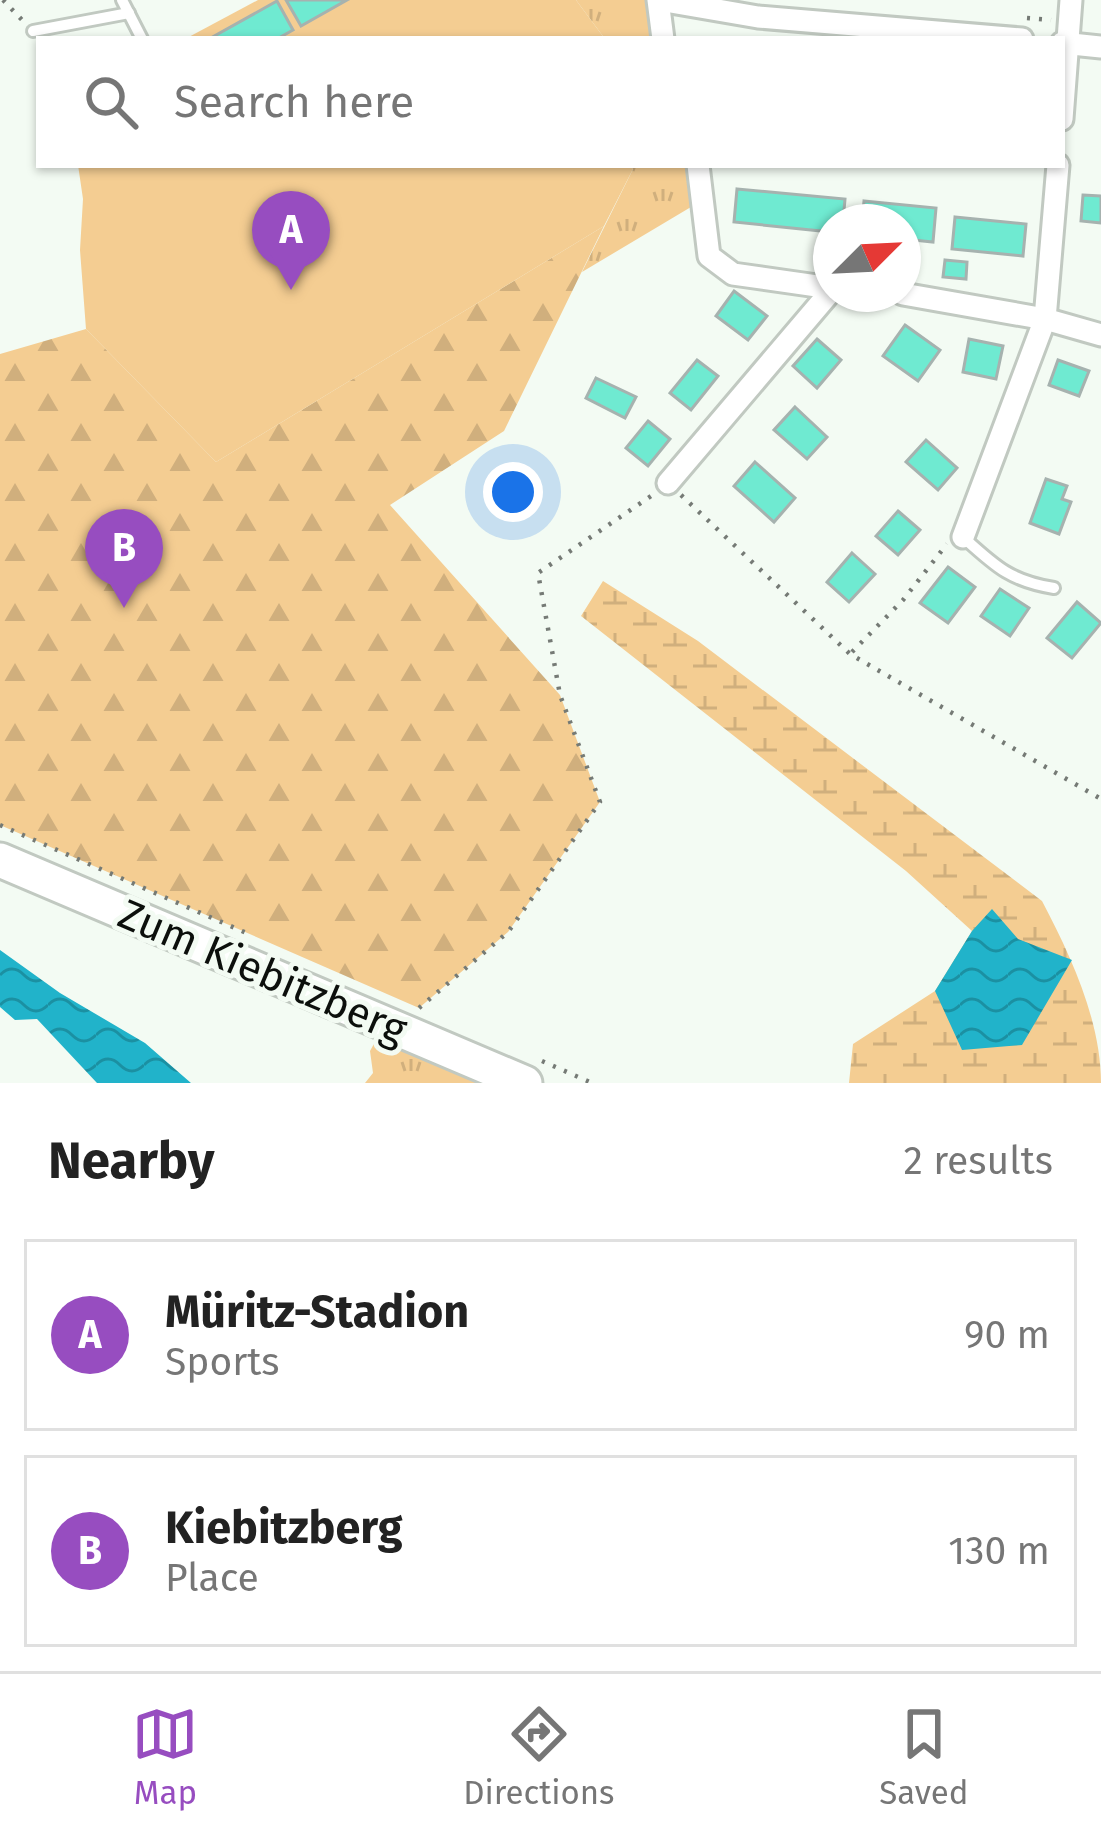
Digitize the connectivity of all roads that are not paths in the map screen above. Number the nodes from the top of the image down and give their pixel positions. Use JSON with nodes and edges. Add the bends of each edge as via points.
{"nodes":[{"id":1,"x":122,"y":0,"type":"edge"},
{"id":2,"x":659,"y":0,"type":"edge"},
{"id":3,"x":1071,"y":0,"type":"edge"},
{"id":4,"x":129,"y":13,"type":"junction"},
{"id":5,"x":34,"y":32,"type":"road end"},
{"id":6,"x":140,"y":36,"type":"edge"},
{"id":7,"x":663,"y":36,"type":"edge"},
{"id":8,"x":986,"y":36,"type":"edge"},
{"id":9,"x":1065,"y":44,"type":"edge"},
{"id":10,"x":1101,"y":46,"type":"edge"},
{"id":11,"x":698,"y":168,"type":"edge"},
{"id":12,"x":1058,"y":168,"type":"edge"},
{"id":13,"x":813,"y":287,"type":"edge"},
{"id":14,"x":921,"y":297,"type":"edge"},
{"id":15,"x":813,"y":311,"type":"edge"},
{"id":16,"x":1045,"y":319,"type":"junction"},
{"id":17,"x":1101,"y":335,"type":"edge"},
{"id":18,"x":668,"y":483,"type":"road end"},
{"id":19,"x":963,"y":537,"type":"joint"},
{"id":20,"x":1054,"y":588,"type":"dead end"},
{"id":21,"x":0,"y":860,"type":"edge"},
{"id":22,"x":525,"y":1083,"type":"edge"}],
"edges":[{"from":1,"to":4,"type":"lane"},
{"from":2,"to":7,"type":"street"},
{"from":2,"to":8,"type":"street","via":[[758,17]]},
{"from":3,"to":9,"type":"street"},
{"from":4,"to":5,"type":"lane"},
{"from":4,"to":6,"type":"lane"},
{"from":9,"to":10,"type":"street"},
{"from":11,"to":13,"type":"street","via":[[710,256],[733,274]]},
{"from":12,"to":16,"type":"street"},
{"from":14,"to":16,"type":"street"},
{"from":15,"to":18,"type":"street"},
{"from":16,"to":17,"type":"street"},
{"from":16,"to":19,"type":"street"},
{"from":19,"to":20,"type":"lane","via":[[1003,573]]},
{"from":21,"to":22,"type":"street","name":"Zum Kiebitzberg"}]}
